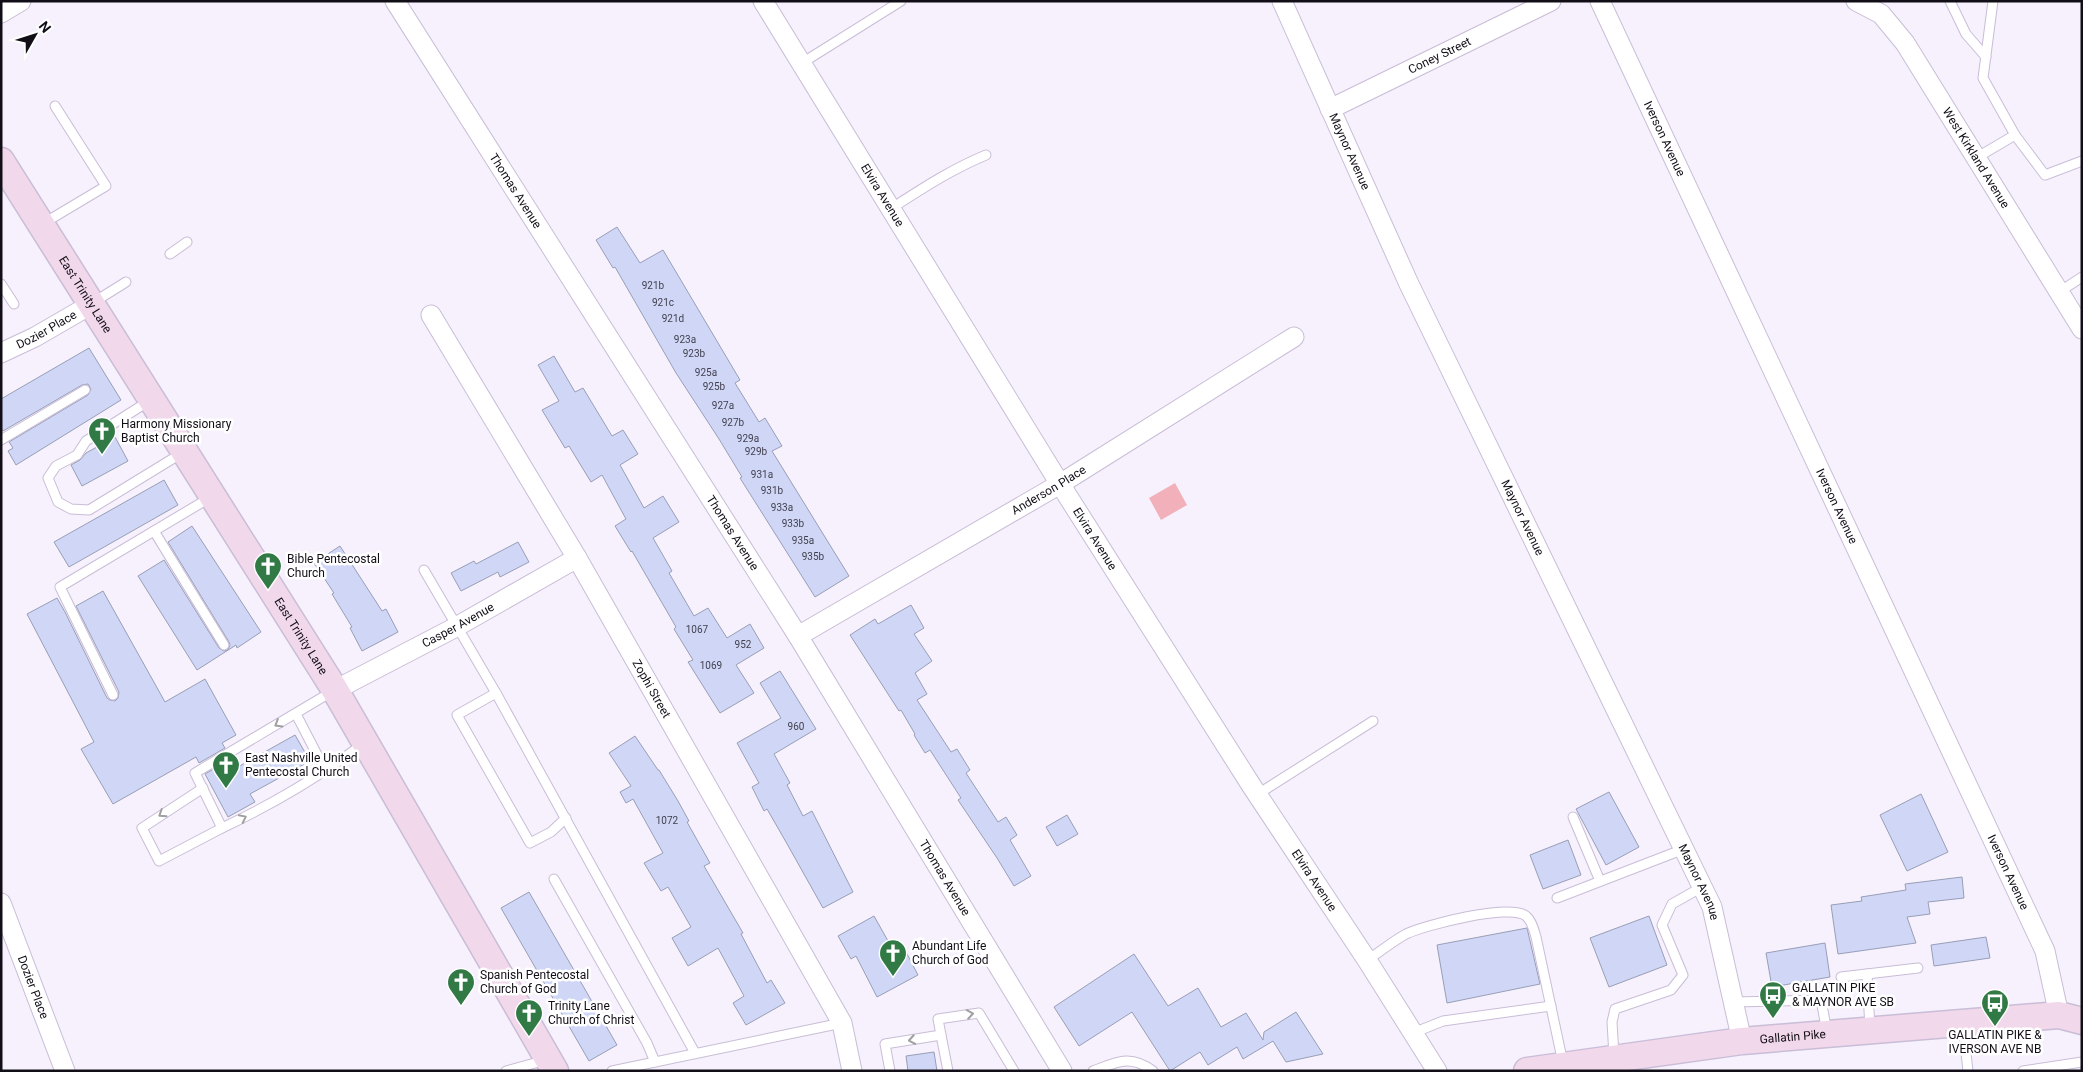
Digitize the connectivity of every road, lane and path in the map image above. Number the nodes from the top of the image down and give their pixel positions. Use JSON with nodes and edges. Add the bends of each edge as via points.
{"nodes":[{"id":1,"x":21,"y":1,"type":"edge"},
{"id":2,"x":395,"y":1,"type":"edge"},
{"id":3,"x":763,"y":1,"type":"edge"},
{"id":4,"x":901,"y":1,"type":"edge"},
{"id":5,"x":1282,"y":1,"type":"edge"},
{"id":6,"x":1551,"y":1,"type":"edge"},
{"id":7,"x":1600,"y":1,"type":"edge"},
{"id":8,"x":1856,"y":1,"type":"edge"},
{"id":9,"x":1950,"y":1,"type":"edge"},
{"id":10,"x":1993,"y":1,"type":"edge"},
{"id":11,"x":1,"y":13,"type":"edge"},
{"id":12,"x":1986,"y":57,"type":"junction"},
{"id":13,"x":802,"y":63,"type":"junction"},
{"id":14,"x":55,"y":106,"type":"dead end"},
{"id":15,"x":1330,"y":109,"type":"junction"},
{"id":16,"x":2015,"y":135,"type":"junction"},
{"id":17,"x":986,"y":155,"type":"dead end"},
{"id":18,"x":1976,"y":158,"type":"junction"},
{"id":19,"x":1,"y":161,"type":"edge"},
{"id":20,"x":2082,"y":161,"type":"edge"},
{"id":21,"x":892,"y":208,"type":"junction"},
{"id":22,"x":42,"y":225,"type":"junction"},
{"id":23,"x":187,"y":242,"type":"dead end"},
{"id":24,"x":170,"y":254,"type":"dead end"},
{"id":25,"x":2082,"y":277,"type":"edge"},
{"id":26,"x":126,"y":282,"type":"dead end"},
{"id":27,"x":1,"y":284,"type":"edge"},
{"id":28,"x":2059,"y":292,"type":"junction"},
{"id":29,"x":14,"y":304,"type":"dead end"},
{"id":30,"x":92,"y":304,"type":"junction"},
{"id":31,"x":431,"y":315,"type":"dead end"},
{"id":32,"x":2082,"y":329,"type":"edge"},
{"id":33,"x":1294,"y":338,"type":"dead end"},
{"id":34,"x":1,"y":353,"type":"edge"},
{"id":35,"x":85,"y":390,"type":"dead end"},
{"id":36,"x":152,"y":399,"type":"junction"},
{"id":37,"x":1,"y":440,"type":"edge"},
{"id":38,"x":185,"y":452,"type":"junction"},
{"id":39,"x":1060,"y":484,"type":"junction"},
{"id":40,"x":213,"y":496,"type":"junction"},
{"id":41,"x":154,"y":531,"type":"junction"},
{"id":42,"x":577,"y":558,"type":"junction"},
{"id":43,"x":424,"y":570,"type":"dead end"},
{"id":44,"x":456,"y":627,"type":"junction"},
{"id":45,"x":798,"y":636,"type":"junction"},
{"id":46,"x":224,"y":645,"type":"dead end"},
{"id":47,"x":335,"y":690,"type":"junction"},
{"id":48,"x":496,"y":693,"type":"junction"},
{"id":49,"x":113,"y":695,"type":"dead end"},
{"id":50,"x":296,"y":714,"type":"junction"},
{"id":51,"x":1373,"y":721,"type":"dead end"},
{"id":52,"x":366,"y":742,"type":"junction"},
{"id":53,"x":325,"y":770,"type":"junction"},
{"id":54,"x":203,"y":788,"type":"junction"},
{"id":55,"x":1258,"y":794,"type":"junction"},
{"id":56,"x":1573,"y":817,"type":"dead end"},
{"id":57,"x":566,"y":818,"type":"junction"},
{"id":58,"x":222,"y":828,"type":"junction"},
{"id":59,"x":1684,"y":849,"type":"junction"},
{"id":60,"x":554,"y":879,"type":"dead end"},
{"id":61,"x":1600,"y":881,"type":"junction"},
{"id":62,"x":1702,"y":887,"type":"junction"},
{"id":63,"x":1557,"y":898,"type":"dead end"},
{"id":64,"x":1,"y":903,"type":"edge"},
{"id":65,"x":1367,"y":960,"type":"junction"},
{"id":66,"x":1918,"y":968,"type":"dead end"},
{"id":67,"x":1867,"y":974,"type":"junction"},
{"id":68,"x":1841,"y":978,"type":"dead end"},
{"id":69,"x":2082,"y":1001,"type":"edge"},
{"id":70,"x":1733,"y":1002,"type":"junction"},
{"id":71,"x":1551,"y":1006,"type":"junction"},
{"id":72,"x":2070,"y":1018,"type":"edge"},
{"id":73,"x":842,"y":1022,"type":"junction"},
{"id":74,"x":1963,"y":1023,"type":"junction"},
{"id":75,"x":1870,"y":1031,"type":"junction"},
{"id":76,"x":1413,"y":1033,"type":"junction"},
{"id":77,"x":941,"y":1034,"type":"junction"},
{"id":78,"x":1828,"y":1034,"type":"junction"},
{"id":79,"x":1742,"y":1042,"type":"junction"},
{"id":80,"x":696,"y":1053,"type":"junction"},
{"id":81,"x":655,"y":1062,"type":"junction"},
{"id":82,"x":2082,"y":1062,"type":"edge"},
{"id":83,"x":551,"y":1065,"type":"edge"},
{"id":84,"x":1615,"y":1065,"type":"edge"},
{"id":85,"x":1564,"y":1066,"type":"junction"},
{"id":86,"x":2046,"y":1069,"type":"edge"},
{"id":87,"x":618,"y":1070,"type":"edge"},
{"id":88,"x":65,"y":1071,"type":"edge"},
{"id":89,"x":506,"y":1071,"type":"edge"},
{"id":90,"x":852,"y":1071,"type":"edge"},
{"id":91,"x":890,"y":1071,"type":"edge"},
{"id":92,"x":948,"y":1071,"type":"edge"},
{"id":93,"x":1014,"y":1071,"type":"edge"},
{"id":94,"x":1062,"y":1071,"type":"edge"},
{"id":95,"x":1093,"y":1071,"type":"edge"},
{"id":96,"x":1153,"y":1071,"type":"edge"},
{"id":97,"x":1437,"y":1071,"type":"edge"},
{"id":98,"x":1528,"y":1071,"type":"edge"},
{"id":99,"x":1968,"y":1071,"type":"edge"},
{"id":100,"x":2024,"y":1071,"type":"edge"}],
"edges":[{"from":1,"to":11,"type":"street"},
{"from":2,"to":45,"type":"street","name":"Thomas Avenue"},
{"from":3,"to":13,"type":"street","name":"Elvira Avenue"},
{"from":4,"to":13,"type":"lane"},
{"from":5,"to":15,"type":"street","name":"Maynor Avenue"},
{"from":6,"to":15,"type":"street","name":"Coney Street"},
{"from":7,"to":72,"type":"street","name":"Iverson Avenue","via":[[2045,951]]},
{"from":8,"to":18,"type":"street","name":"West Kirkland Avenue","via":[[1881,14],[1905,43]]},
{"from":9,"to":12,"type":"lane","via":[[1966,34]]},
{"from":10,"to":12,"type":"lane"},
{"from":12,"to":16,"type":"lane","via":[[1983,78]]},
{"from":13,"to":21,"type":"street","name":"Elvira Avenue"},
{"from":14,"to":22,"type":"lane","via":[[106,186]]},
{"from":15,"to":59,"type":"street","name":"Maynor Avenue","via":[[1413,293]]},
{"from":16,"to":18,"type":"lane"},
{"from":16,"to":20,"type":"lane","via":[[2045,175]]},
{"from":17,"to":21,"type":"lane","via":[[936,179]]},
{"from":18,"to":28,"type":"street","name":"West Kirkland Avenue"},
{"from":19,"to":22,"type":"main road","name":"East Trinity Lane"},
{"from":21,"to":39,"type":"street","name":"Elvira Avenue"},
{"from":22,"to":30,"type":"main road","name":"East Trinity Lane"},
{"from":23,"to":24,"type":"lane"},
{"from":25,"to":28,"type":"lane"},
{"from":26,"to":30,"type":"lane"},
{"from":27,"to":29,"type":"lane"},
{"from":28,"to":32,"type":"street","name":"West Kirkland Avenue"},
{"from":30,"to":34,"type":"street","name":"Dozier Place"},
{"from":30,"to":36,"type":"main road","name":"East Trinity Lane"},
{"from":31,"to":42,"type":"street","name":"Zophi Street"},
{"from":33,"to":39,"type":"street","name":"Anderson Place"},
{"from":35,"to":37,"type":"lane"},
{"from":36,"to":38,"type":"main road","name":"East Trinity Lane"},
{"from":36,"to":38,"type":"lane","via":[[86,441],[76,455],[56,466],[48,478],[58,502],[71,509],[89,510]]},
{"from":38,"to":40,"type":"main road","name":"East Trinity Lane"},
{"from":39,"to":45,"type":"street","name":"Anderson Place"},
{"from":39,"to":55,"type":"street","name":"Elvira Avenue"},
{"from":40,"to":41,"type":"lane"},
{"from":40,"to":47,"type":"main road","name":"East Trinity Lane"},
{"from":41,"to":46,"type":"lane"},
{"from":41,"to":49,"type":"lane","via":[[60,587]]},
{"from":42,"to":44,"type":"street","name":"Casper Avenue"},
{"from":42,"to":73,"type":"street","name":"Zophi Street"},
{"from":43,"to":44,"type":"lane"},
{"from":44,"to":47,"type":"street","name":"Casper Avenue"},
{"from":44,"to":48,"type":"lane"},
{"from":45,"to":94,"type":"street","name":"Thomas Avenue"},
{"from":47,"to":50,"type":"lane"},
{"from":47,"to":52,"type":"main road","name":"East Trinity Lane"},
{"from":48,"to":57,"type":"lane"},
{"from":48,"to":57,"type":"lane","via":[[457,715],[530,843],[551,832]]},
{"from":50,"to":53,"type":"lane"},
{"from":50,"to":54,"type":"lane","one_way":true,"via":[[196,773]]},
{"from":51,"to":55,"type":"lane"},
{"from":52,"to":53,"type":"lane"},
{"from":52,"to":83,"type":"main road","name":"East Trinity Lane"},
{"from":58,"to":53,"type":"lane","one_way":true},
{"from":54,"to":58,"type":"lane"},
{"from":54,"to":58,"type":"lane","one_way":true,"via":[[142,828],[159,861]]},
{"from":55,"to":65,"type":"street","name":"Elvira Avenue"},
{"from":56,"to":61,"type":"lane"},
{"from":57,"to":80,"type":"lane"},
{"from":59,"to":61,"type":"lane"},
{"from":59,"to":62,"type":"street","name":"Maynor Avenue"},
{"from":60,"to":81,"type":"lane"},
{"from":61,"to":63,"type":"lane"},
{"from":62,"to":70,"type":"street","name":"Maynor Avenue","via":[[1712,907]]},
{"from":62,"to":84,"type":"lane","via":[[1672,904],[1662,926],[1683,975],[1671,990],[1615,1009],[1612,1022]]},
{"from":64,"to":88,"type":"street","name":"Dozier Place"},
{"from":65,"to":71,"type":"lane","via":[[1404,935],[1422,928],[1500,911],[1521,913],[1531,923]]},
{"from":65,"to":76,"type":"street","name":"Elvira Avenue"},
{"from":66,"to":67,"type":"lane"},
{"from":67,"to":68,"type":"lane"},
{"from":67,"to":75,"type":"lane"},
{"from":69,"to":72,"type":"main road","name":"Gallatin Pike"},
{"from":70,"to":78,"type":"lane","via":[[1821,1000]]},
{"from":70,"to":79,"type":"street","name":"Maynor Avenue"},
{"from":71,"to":76,"type":"lane","via":[[1443,1022]]},
{"from":71,"to":85,"type":"lane"},
{"from":72,"to":74,"type":"main road","name":"Gallatin Pike"},
{"from":73,"to":80,"type":"lane"},
{"from":73,"to":90,"type":"street","name":"Zophi Street"},
{"from":74,"to":75,"type":"main road","name":"Gallatin Pike"},
{"from":74,"to":99,"type":"lane"},
{"from":75,"to":78,"type":"main road","name":"Gallatin Pike"},
{"from":76,"to":97,"type":"street","name":"Elvira Avenue"},
{"from":77,"to":91,"type":"lane","one_way":true,"via":[[886,1044]]},
{"from":77,"to":92,"type":"lane"},
{"from":77,"to":93,"type":"lane","one_way":true,"via":[[938,1019],[979,1012]]},
{"from":78,"to":79,"type":"main road","name":"Gallatin Pike"},
{"from":79,"to":84,"type":"main road","name":"Gallatin Pike"},
{"from":80,"to":81,"type":"lane"},
{"from":81,"to":87,"type":"lane"},
{"from":82,"to":86,"type":"lane"},
{"from":83,"to":89,"type":"lane"},
{"from":84,"to":85,"type":"main road","name":"Gallatin Pike"},
{"from":85,"to":98,"type":"main road","name":"Gallatin Pike"},
{"from":86,"to":100,"type":"lane"},
{"from":95,"to":96,"type":"lane","via":[[1124,1060],[1143,1064]]}]}
